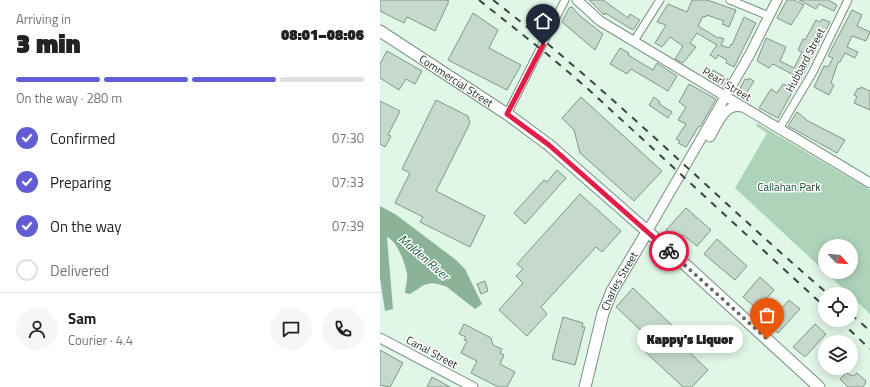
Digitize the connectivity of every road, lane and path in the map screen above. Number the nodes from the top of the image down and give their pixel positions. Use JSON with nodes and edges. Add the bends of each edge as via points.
{"nodes":[{"id":1,"x":565,"y":0,"type":"edge"},
{"id":2,"x":577,"y":0,"type":"edge"},
{"id":3,"x":660,"y":0,"type":"edge"},
{"id":4,"x":730,"y":0,"type":"edge"},
{"id":5,"x":777,"y":0,"type":"edge"},
{"id":6,"x":848,"y":0,"type":"edge"},
{"id":7,"x":769,"y":16,"type":"junction"},
{"id":8,"x":380,"y":32,"type":"edge"},
{"id":9,"x":634,"y":41,"type":"junction"},
{"id":10,"x":726,"y":97,"type":"junction"},
{"id":11,"x":745,"y":109,"type":"junction"},
{"id":12,"x":507,"y":114,"type":"junction"},
{"id":13,"x":779,"y":129,"type":"junction"},
{"id":14,"x":688,"y":164,"type":"junction"},
{"id":15,"x":870,"y":182,"type":"edge"},
{"id":16,"x":647,"y":232,"type":"junction"},
{"id":17,"x":380,"y":338,"type":"edge"},
{"id":18,"x":473,"y":387,"type":"edge"},
{"id":19,"x":585,"y":387,"type":"edge"},
{"id":20,"x":819,"y":387,"type":"edge"}],
"edges":[{"from":1,"to":12,"type":"street"},
{"from":2,"to":9,"type":"street","name":"Pearl Street","via":[[600,21]]},
{"from":3,"to":9,"type":"street"},
{"from":4,"to":7,"type":"street"},
{"from":5,"to":7,"type":"street","name":"Charles Street"},
{"from":6,"to":13,"type":"street","name":"Hubbard Street","via":[[813,72]]},
{"from":7,"to":10,"type":"street","name":"Charles Street"},
{"from":8,"to":12,"type":"main road","name":"Commercial Street"},
{"from":9,"to":10,"type":"street","name":"Pearl Street"},
{"from":10,"to":11,"type":"street","name":"Pearl Street"},
{"from":10,"to":14,"type":"street","name":"Charles Street"},
{"from":11,"to":13,"type":"street","name":"Pearl Street"},
{"from":11,"to":14,"type":"street","name":"Charles Street","via":[[735,106],[728,109]]},
{"from":12,"to":16,"type":"main road","name":"Commercial Street","via":[[549,145]]},
{"from":13,"to":15,"type":"street","name":"Pearl Street"},
{"from":14,"to":16,"type":"street","name":"Charles Street"},
{"from":16,"to":19,"type":"main road","name":"Charles Street","via":[[612,291],[603,313]]},
{"from":16,"to":20,"type":"main road","name":"Commercial Street"},
{"from":17,"to":18,"type":"street","name":"Canal Street"}]}
